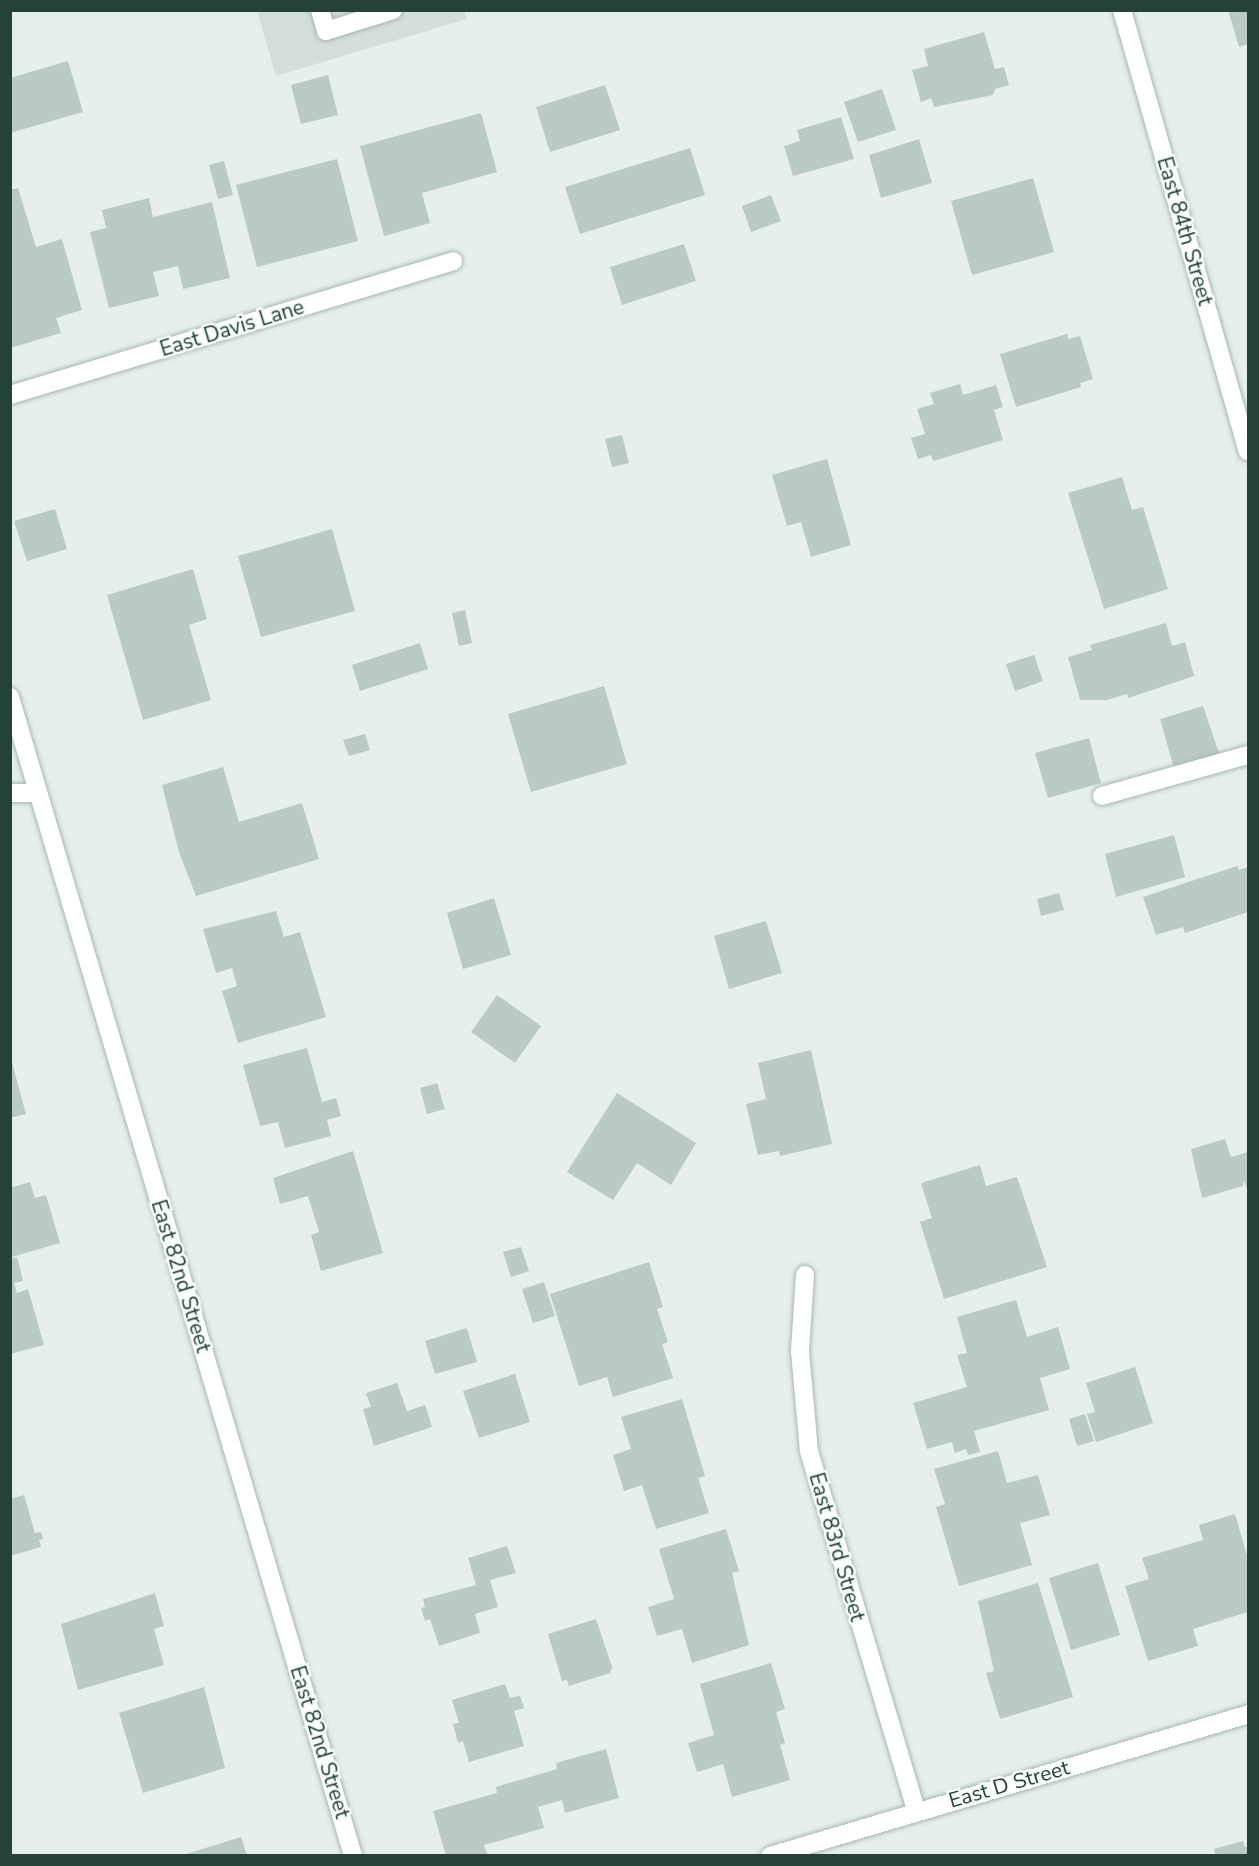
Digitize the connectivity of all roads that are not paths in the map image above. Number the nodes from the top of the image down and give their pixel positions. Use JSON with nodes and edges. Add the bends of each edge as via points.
{"nodes":[{"id":1,"x":320,"y":10,"type":"edge"},
{"id":2,"x":393,"y":10,"type":"edge"},
{"id":3,"x":1122,"y":10,"type":"edge"},
{"id":4,"x":453,"y":261,"type":"dead end"},
{"id":5,"x":10,"y":395,"type":"edge"},
{"id":6,"x":1243,"y":415,"type":"edge"},
{"id":7,"x":1248,"y":452,"type":"edge"},
{"id":8,"x":10,"y":697,"type":"edge"},
{"id":9,"x":1248,"y":755,"type":"edge"},
{"id":10,"x":10,"y":793,"type":"edge"},
{"id":11,"x":38,"y":793,"type":"junction"},
{"id":12,"x":1102,"y":796,"type":"dead end"},
{"id":13,"x":806,"y":1275,"type":"dead end"},
{"id":14,"x":1248,"y":1714,"type":"edge"},
{"id":15,"x":916,"y":1811,"type":"junction"},
{"id":16,"x":353,"y":1856,"type":"edge"},
{"id":17,"x":770,"y":1856,"type":"edge"}],
"edges":[{"from":1,"to":2,"type":"street","via":[[326,31]]},
{"from":3,"to":6,"type":"street","name":"East 84th Street"},
{"from":4,"to":5,"type":"street","name":"East Davis Lane"},
{"from":6,"to":7,"type":"street","name":"East 84th Street"},
{"from":8,"to":11,"type":"street","name":"East 82nd Street"},
{"from":9,"to":12,"type":"street"},
{"from":10,"to":11,"type":"street"},
{"from":11,"to":16,"type":"street","name":"East 82nd Street"},
{"from":13,"to":15,"type":"street","name":"East 83rd Street","via":[[800,1351],[809,1451]]},
{"from":14,"to":15,"type":"street","name":"East D Street"},
{"from":15,"to":17,"type":"street","name":"East D Street"}]}
